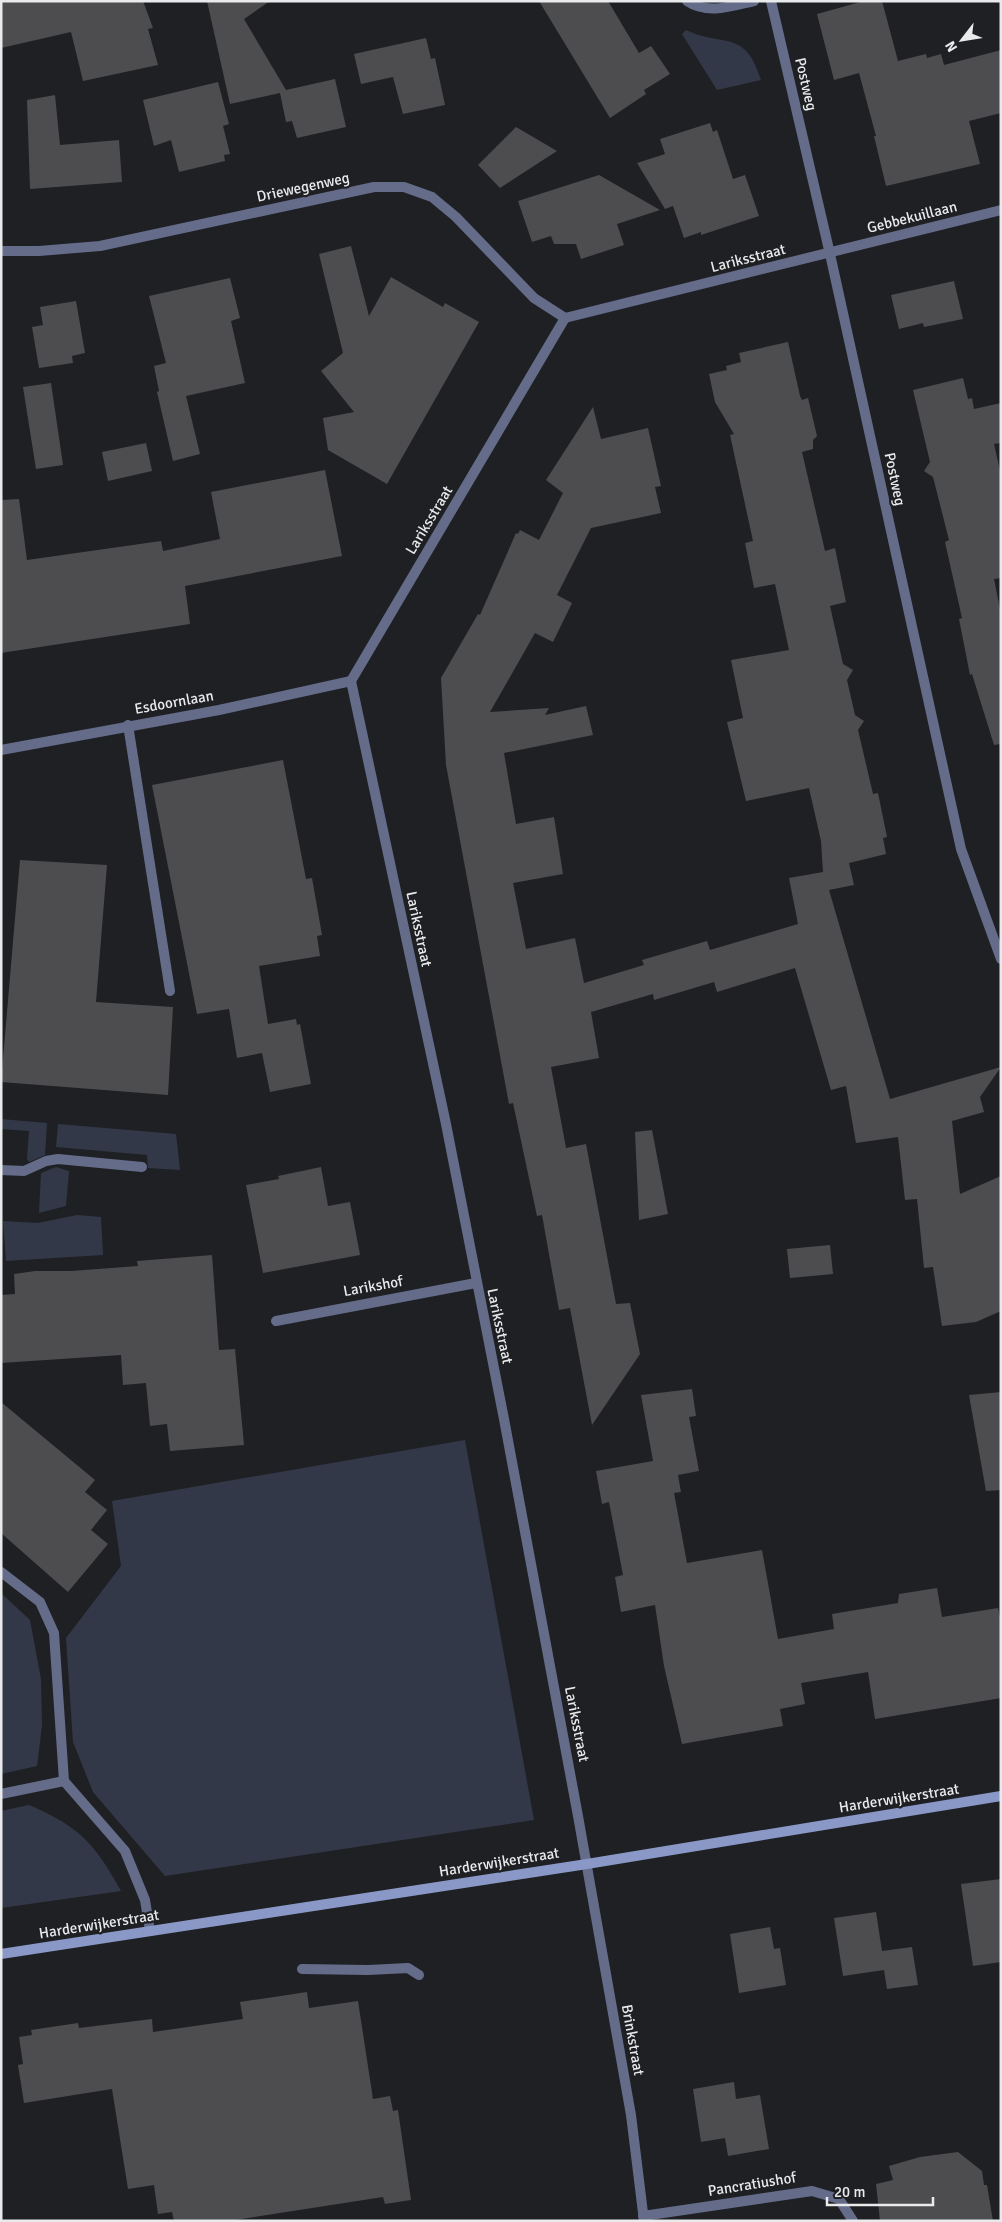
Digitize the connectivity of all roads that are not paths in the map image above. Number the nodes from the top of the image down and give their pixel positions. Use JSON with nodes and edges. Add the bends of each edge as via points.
{"nodes":[{"id":1,"x":687,"y":1,"type":"edge"},
{"id":2,"x":754,"y":1,"type":"edge"},
{"id":3,"x":771,"y":1,"type":"edge"},
{"id":4,"x":1001,"y":210,"type":"edge"},
{"id":5,"x":1,"y":251,"type":"edge"},
{"id":6,"x":830,"y":254,"type":"junction"},
{"id":7,"x":565,"y":318,"type":"junction"},
{"id":8,"x":351,"y":681,"type":"junction"},
{"id":9,"x":128,"y":725,"type":"junction"},
{"id":10,"x":1,"y":750,"type":"edge"},
{"id":11,"x":1001,"y":959,"type":"edge"},
{"id":12,"x":170,"y":991,"type":"dead end"},
{"id":13,"x":142,"y":1167,"type":"dead end"},
{"id":14,"x":1,"y":1170,"type":"edge"},
{"id":15,"x":476,"y":1283,"type":"junction"},
{"id":16,"x":276,"y":1321,"type":"dead end"},
{"id":17,"x":1,"y":1572,"type":"edge"},
{"id":18,"x":64,"y":1781,"type":"junction"},
{"id":19,"x":1,"y":1794,"type":"edge"},
{"id":20,"x":1001,"y":1796,"type":"edge"},
{"id":21,"x":587,"y":1864,"type":"junction"},
{"id":22,"x":150,"y":1931,"type":"junction"},
{"id":23,"x":1,"y":1954,"type":"edge"},
{"id":24,"x":302,"y":1969,"type":"dead end"},
{"id":25,"x":419,"y":1975,"type":"dead end"},
{"id":26,"x":643,"y":2218,"type":"edge"},
{"id":27,"x":853,"y":2221,"type":"edge"}],
"edges":[{"from":1,"to":2,"type":"street","via":[[694,6],[714,10]]},
{"from":3,"to":6,"type":"street","name":"Postweg"},
{"from":4,"to":6,"type":"street","name":"Gebbekuillaan"},
{"from":5,"to":7,"type":"street","name":"Driewegenweg","via":[[39,252],[100,246],[374,187],[404,188],[432,197],[456,216],[534,298]]},
{"from":6,"to":7,"type":"street","name":"Lariksstraat"},
{"from":6,"to":11,"type":"street","name":"Postweg","via":[[962,849]]},
{"from":7,"to":8,"type":"street","name":"Lariksstraat"},
{"from":8,"to":9,"type":"street","name":"Esdoornlaan","via":[[219,710]]},
{"from":8,"to":15,"type":"street","name":"Lariksstraat","via":[[446,1124]]},
{"from":9,"to":10,"type":"street","name":"Esdoornlaan"},
{"from":9,"to":12,"type":"street"},
{"from":13,"to":14,"type":"street","via":[[58,1159],[24,1171]]},
{"from":15,"to":16,"type":"street","name":"Larikshof"},
{"from":15,"to":21,"type":"street","name":"Lariksstraat"},
{"from":17,"to":18,"type":"street","via":[[40,1602],[54,1633]]},
{"from":18,"to":19,"type":"street"},
{"from":18,"to":22,"type":"street","via":[[125,1851],[145,1900]]},
{"from":20,"to":21,"type":"main road","name":"Harderwijkerstraat"},
{"from":21,"to":22,"type":"main road","name":"Harderwijkerstraat"},
{"from":21,"to":26,"type":"street","name":"Brinkstraat","via":[[631,2115]]},
{"from":22,"to":23,"type":"main road","name":"Harderwijkerstraat"},
{"from":24,"to":25,"type":"street","via":[[408,1968]]},
{"from":26,"to":27,"type":"street","name":"Pancratiushof","via":[[812,2191],[839,2199]]}]}
